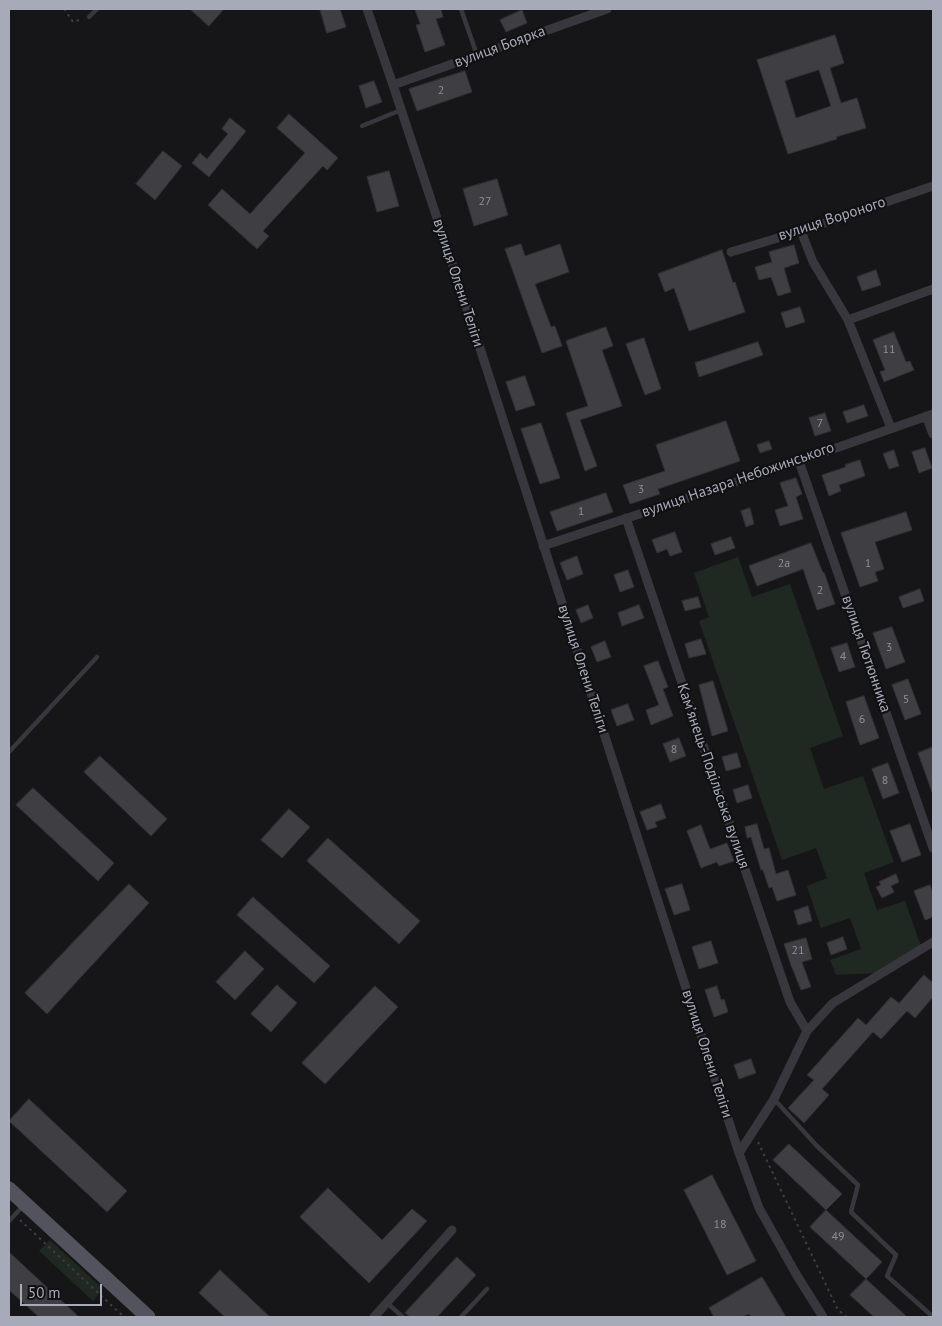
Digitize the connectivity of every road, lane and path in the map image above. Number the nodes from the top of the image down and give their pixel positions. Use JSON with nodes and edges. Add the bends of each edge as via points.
{"nodes":[{"id":1,"x":64,"y":9,"type":"edge"},
{"id":2,"x":97,"y":9,"type":"edge"},
{"id":3,"x":367,"y":9,"type":"edge"},
{"id":4,"x":461,"y":9,"type":"edge"},
{"id":5,"x":605,"y":9,"type":"edge"},
{"id":6,"x":89,"y":17,"type":"joint"},
{"id":7,"x":477,"y":56,"type":"junction"},
{"id":8,"x":393,"y":85,"type":"junction"},
{"id":9,"x":401,"y":110,"type":"junction"},
{"id":10,"x":362,"y":126,"type":"dead end"},
{"id":11,"x":933,"y":186,"type":"edge"},
{"id":12,"x":801,"y":231,"type":"junction"},
{"id":13,"x":731,"y":252,"type":"dead end"},
{"id":14,"x":933,"y":289,"type":"edge"},
{"id":15,"x":848,"y":320,"type":"junction"},
{"id":16,"x":930,"y":415,"type":"edge"},
{"id":17,"x":891,"y":428,"type":"junction"},
{"id":18,"x":933,"y":434,"type":"edge"},
{"id":19,"x":799,"y":461,"type":"junction"},
{"id":20,"x":626,"y":518,"type":"junction"},
{"id":21,"x":543,"y":546,"type":"junction"},
{"id":22,"x":98,"y":657,"type":"dead end"},
{"id":23,"x":9,"y":752,"type":"edge"},
{"id":24,"x":933,"y":848,"type":"edge"},
{"id":25,"x":933,"y":942,"type":"edge"},
{"id":26,"x":807,"y":1031,"type":"junction"},
{"id":27,"x":774,"y":1099,"type":"junction"},
{"id":28,"x":753,"y":1130,"type":"junction"},
{"id":29,"x":739,"y":1154,"type":"junction"},
{"id":30,"x":9,"y":1189,"type":"edge"},
{"id":31,"x":25,"y":1204,"type":"junction"},
{"id":32,"x":14,"y":1215,"type":"junction"},
{"id":33,"x":9,"y":1221,"type":"edge"},
{"id":34,"x":452,"y":1230,"type":"dead end"},
{"id":35,"x":487,"y":1289,"type":"dead end"},
{"id":36,"x":387,"y":1303,"type":"junction"},
{"id":37,"x":141,"y":1313,"type":"edge"},
{"id":38,"x":931,"y":1315,"type":"dead end"},
{"id":39,"x":124,"y":1317,"type":"edge"},
{"id":40,"x":374,"y":1317,"type":"edge"},
{"id":41,"x":403,"y":1317,"type":"edge"},
{"id":42,"x":461,"y":1317,"type":"edge"},
{"id":43,"x":823,"y":1317,"type":"edge"},
{"id":44,"x":847,"y":1317,"type":"edge"}],
"edges":[{"from":1,"to":6,"type":"path","via":[[73,22]]},
{"from":2,"to":6,"type":"lane"},
{"from":3,"to":8,"type":"street","name":"вулиця Олени Теліги"},
{"from":4,"to":7,"type":"lane"},
{"from":5,"to":7,"type":"street","name":"вулиця Боярка"},
{"from":7,"to":8,"type":"street","name":"вулиця Боярка"},
{"from":8,"to":9,"type":"street","name":"вулиця Олени Теліги"},
{"from":9,"to":10,"type":"lane"},
{"from":9,"to":21,"type":"street","name":"вулиця Олени Теліги"},
{"from":11,"to":12,"type":"street","name":"вулиця Вороного"},
{"from":12,"to":13,"type":"street","name":"вулиця Вороного"},
{"from":12,"to":15,"type":"street","via":[[813,262]]},
{"from":14,"to":15,"type":"street"},
{"from":15,"to":17,"type":"street"},
{"from":16,"to":17,"type":"street","name":"вулиця Назара Небожинського"},
{"from":16,"to":18,"type":"street"},
{"from":17,"to":19,"type":"street","name":"вулиця Назара Небожинського"},
{"from":19,"to":20,"type":"street","name":"вулиця Назара Небожинського"},
{"from":19,"to":24,"type":"street","name":"вулиця Тютюнника"},
{"from":20,"to":21,"type":"street","name":"вулиця Назара Небожинського"},
{"from":20,"to":26,"type":"street","name":"Камʼянець-Подільська вулиця","via":[[790,1002]]},
{"from":21,"to":29,"type":"street","name":"вулиця Олени Теліги"},
{"from":22,"to":23,"type":"lane"},
{"from":25,"to":26,"type":"street","via":[[833,1003]]},
{"from":26,"to":27,"type":"street"},
{"from":27,"to":28,"type":"street"},
{"from":27,"to":38,"type":"lane","via":[[858,1186],[851,1212],[896,1255],[887,1276]]},
{"from":28,"to":29,"type":"street"},
{"from":28,"to":44,"type":"path","via":[[838,1310]]},
{"from":29,"to":43,"type":"street","name":"вулиця Олени Теліги","via":[[759,1208]]},
{"from":30,"to":31,"type":"main road"},
{"from":31,"to":32,"type":"lane"},
{"from":31,"to":37,"type":"main road"},
{"from":32,"to":33,"type":"lane"},
{"from":32,"to":39,"type":"path"},
{"from":34,"to":36,"type":"street"},
{"from":35,"to":42,"type":"lane"},
{"from":36,"to":40,"type":"street"},
{"from":36,"to":41,"type":"lane"}]}
